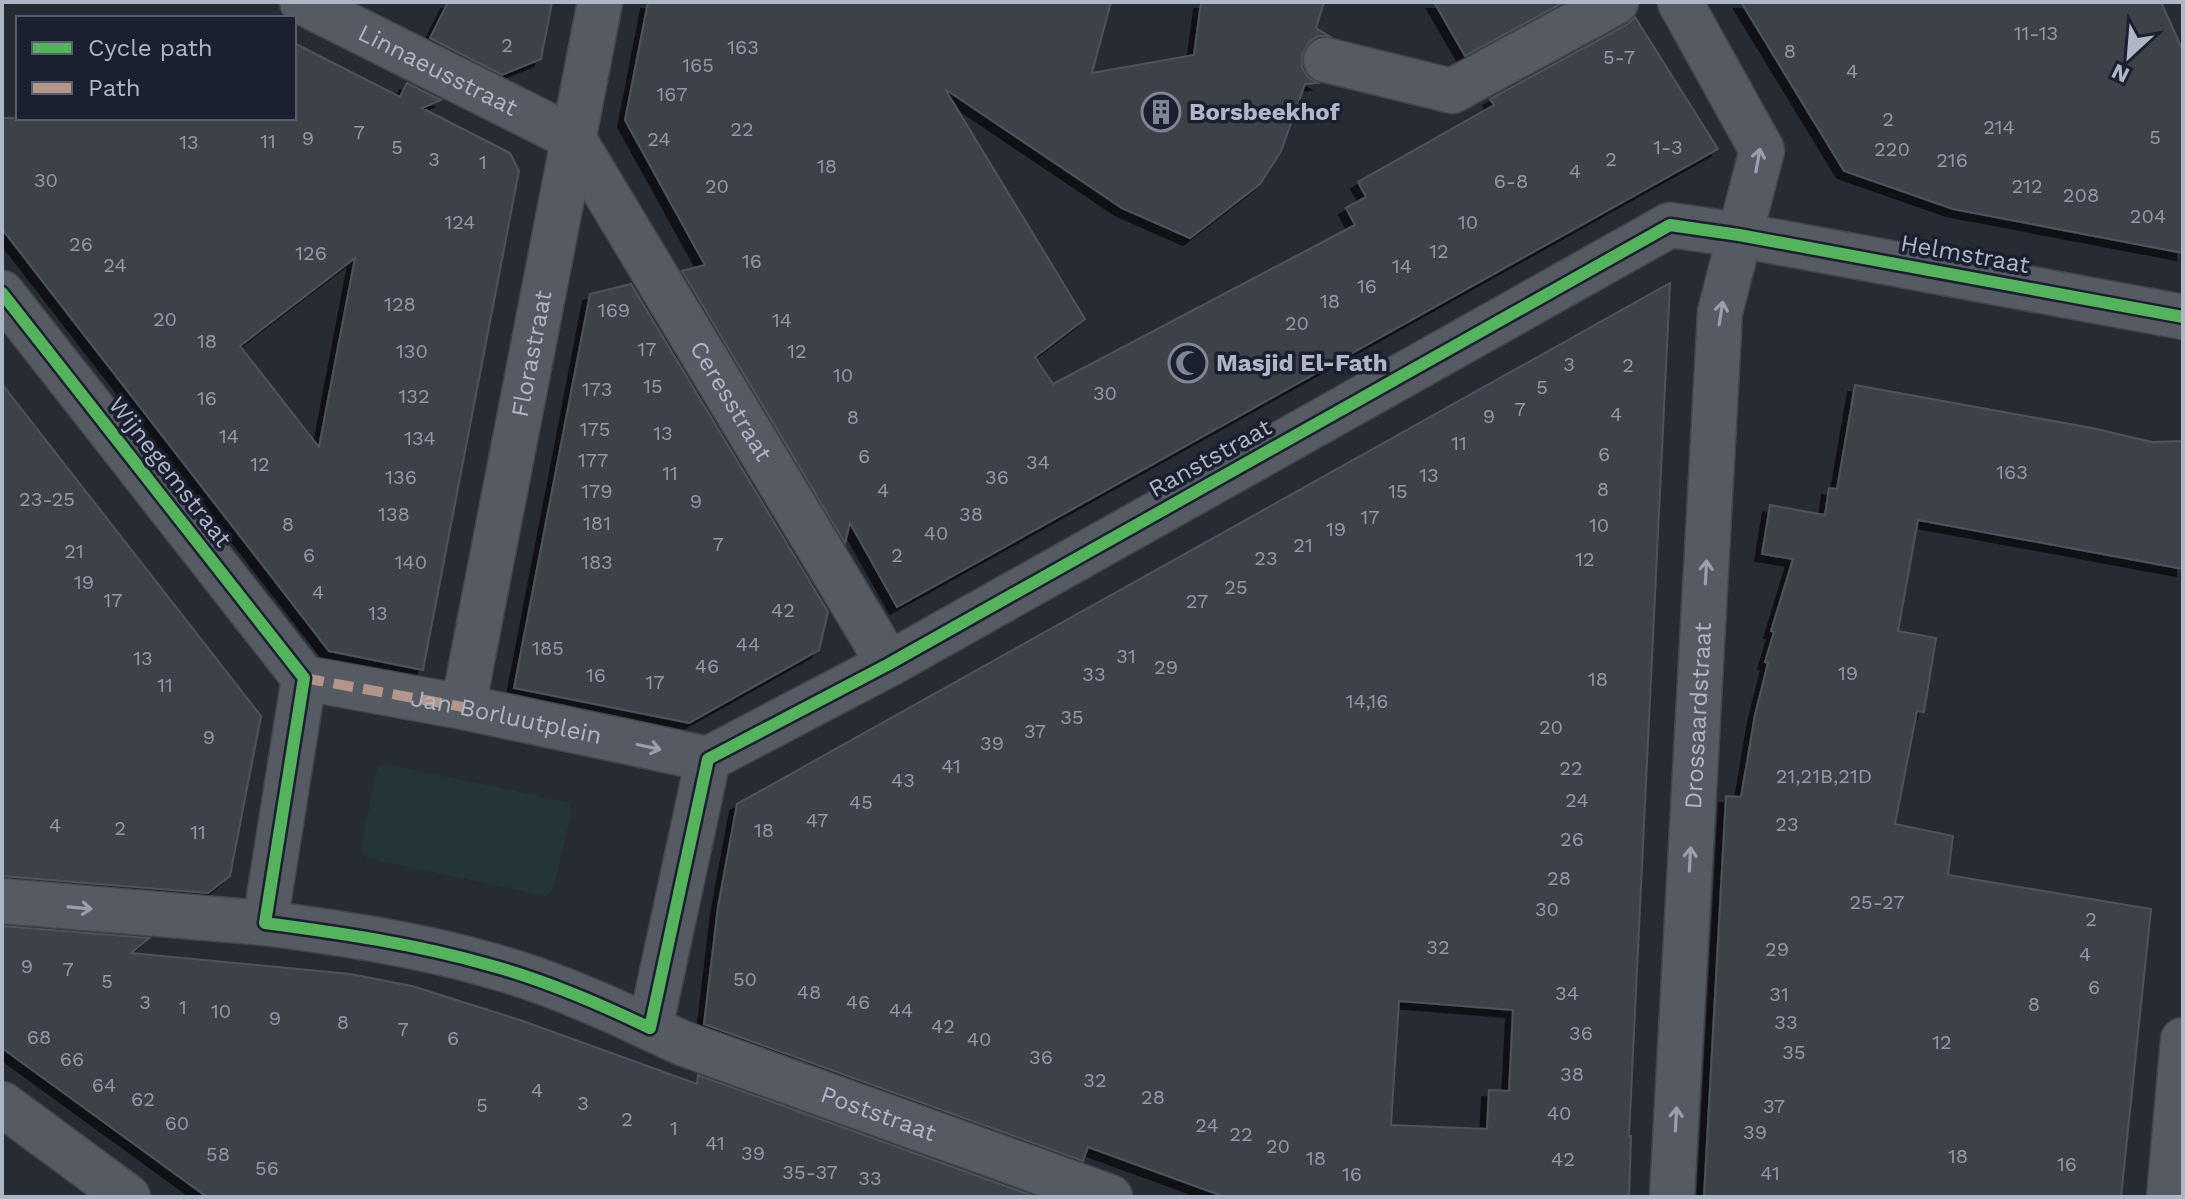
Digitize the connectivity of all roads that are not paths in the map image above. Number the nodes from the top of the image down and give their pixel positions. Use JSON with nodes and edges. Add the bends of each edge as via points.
{"nodes":[{"id":1,"x":302,"y":2,"type":"edge"},
{"id":2,"x":600,"y":2,"type":"edge"},
{"id":3,"x":1616,"y":2,"type":"edge"},
{"id":4,"x":1680,"y":2,"type":"edge"},
{"id":5,"x":1326,"y":60,"type":"dead end"},
{"id":6,"x":573,"y":138,"type":"junction"},
{"id":7,"x":1739,"y":235,"type":"junction"},
{"id":8,"x":2,"y":293,"type":"edge"},
{"id":9,"x":2183,"y":317,"type":"edge"},
{"id":10,"x":889,"y":664,"type":"junction"},
{"id":11,"x":304,"y":678,"type":"junction"},
{"id":12,"x":463,"y":707,"type":"junction"},
{"id":13,"x":708,"y":759,"type":"junction"},
{"id":14,"x":2,"y":901,"type":"edge"},
{"id":15,"x":265,"y":923,"type":"junction"},
{"id":16,"x":650,"y":1028,"type":"junction"},
{"id":17,"x":2183,"y":1040,"type":"edge"},
{"id":18,"x":2,"y":1104,"type":"edge"},
{"id":19,"x":128,"y":1197,"type":"edge"},
{"id":20,"x":1110,"y":1197,"type":"edge"},
{"id":21,"x":1672,"y":1197,"type":"edge"},
{"id":22,"x":2169,"y":1197,"type":"edge"}],
"edges":[{"from":1,"to":6,"type":"street","name":"Linnaeusstraat"},
{"from":2,"to":6,"type":"street","name":"Florastraat"},
{"from":3,"to":5,"type":"street","via":[[1452,91]]},
{"from":7,"to":4,"type":"street","name":"Drossaardstraat","one_way":true,"via":[[1762,150]]},
{"from":6,"to":10,"type":"street","name":"Ceresstraat"},
{"from":6,"to":12,"type":"street","name":"Florastraat"},
{"from":7,"to":9,"type":"street","name":"Helmstraat"},
{"from":7,"to":10,"type":"street","name":"Ranststraat","via":[[1670,225]]},
{"from":21,"to":7,"type":"street","name":"Drossaardstraat","one_way":true,"via":[[1720,312]]},
{"from":8,"to":11,"type":"street","name":"Wijnegemstraat"},
{"from":10,"to":13,"type":"street","name":"Ranststraat"},
{"from":11,"to":12,"type":"street","name":"Jan Borluutplein"},
{"from":11,"to":15,"type":"street"},
{"from":12,"to":13,"type":"street","name":"Jan Borluutplein","one_way":true},
{"from":13,"to":16,"type":"street"},
{"from":14,"to":15,"type":"street","name":"Poststraat","one_way":true},
{"from":15,"to":16,"type":"street","name":"Poststraat","via":[[365,936],[488,964]]},
{"from":16,"to":20,"type":"street","name":"Poststraat"},
{"from":17,"to":22,"type":"street"},
{"from":18,"to":19,"type":"street"}]}
